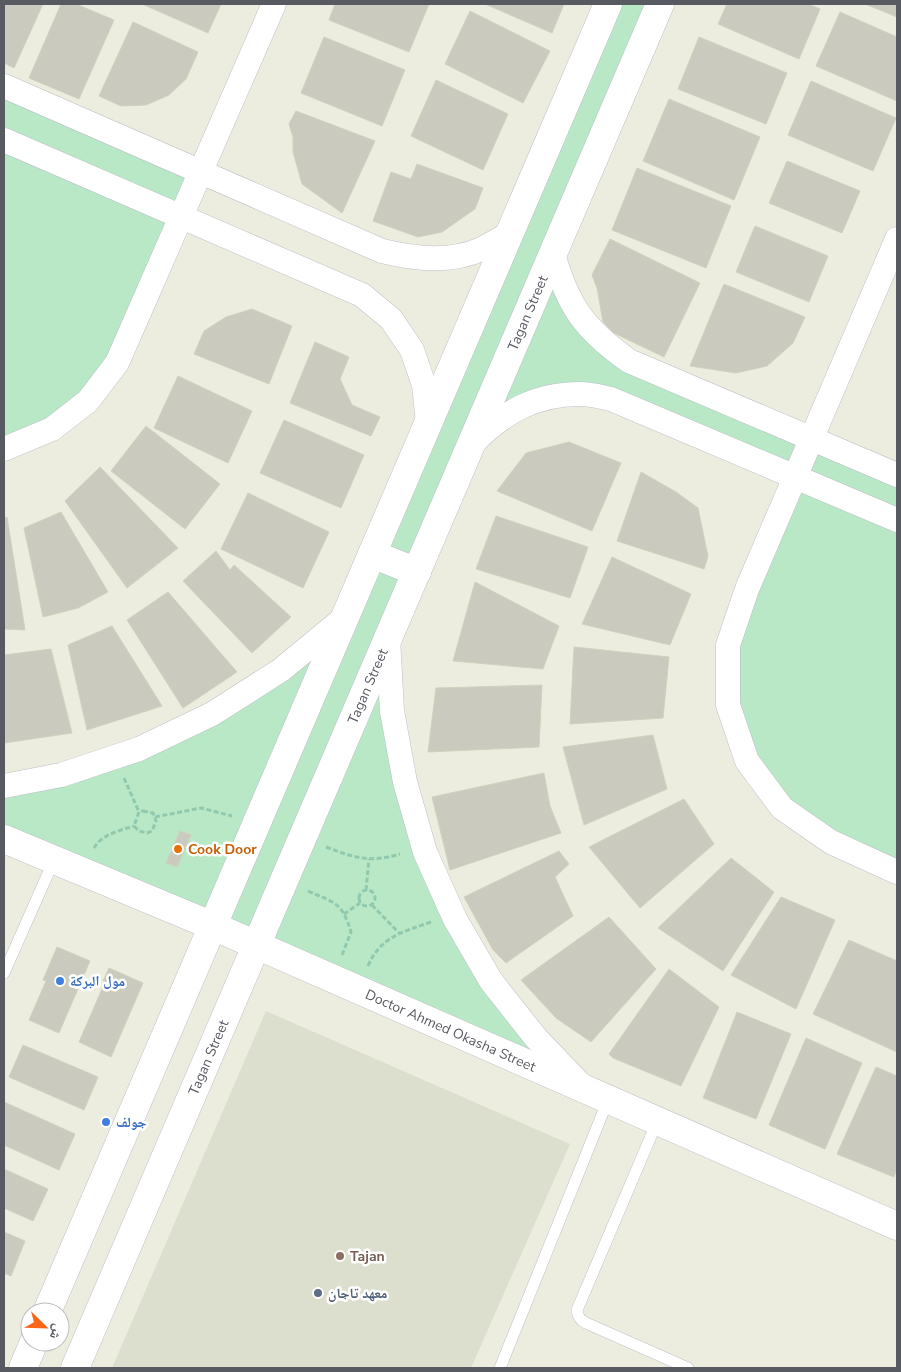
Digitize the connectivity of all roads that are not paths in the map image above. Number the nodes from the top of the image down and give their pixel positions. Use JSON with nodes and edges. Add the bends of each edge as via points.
{"nodes":[{"id":1,"x":274,"y":4,"type":"edge"},
{"id":2,"x":608,"y":4,"type":"edge"},
{"id":3,"x":660,"y":4,"type":"edge"},
{"id":4,"x":4,"y":86,"type":"edge"},
{"id":5,"x":4,"y":140,"type":"edge"},
{"id":6,"x":200,"y":172,"type":"junction"},
{"id":7,"x":181,"y":216,"type":"junction"},
{"id":8,"x":509,"y":234,"type":"junction"},
{"id":9,"x":897,"y":239,"type":"edge"},
{"id":10,"x":553,"y":254,"type":"junction"},
{"id":11,"x":428,"y":423,"type":"junction"},
{"id":12,"x":812,"y":438,"type":"junction"},
{"id":13,"x":472,"y":444,"type":"junction"},
{"id":14,"x":4,"y":449,"type":"edge"},
{"id":15,"x":897,"y":475,"type":"edge"},
{"id":16,"x":795,"y":477,"type":"junction"},
{"id":17,"x":897,"y":520,"type":"edge"},
{"id":18,"x":372,"y":554,"type":"junction"},
{"id":19,"x":417,"y":572,"type":"junction"},
{"id":20,"x":344,"y":618,"type":"junction"},
{"id":21,"x":388,"y":638,"type":"junction"},
{"id":22,"x":4,"y":786,"type":"edge"},
{"id":23,"x":4,"y":839,"type":"edge"},
{"id":24,"x":54,"y":860,"type":"junction"},
{"id":25,"x":897,"y":872,"type":"edge"},
{"id":26,"x":213,"y":926,"type":"junction"},
{"id":27,"x":256,"y":945,"type":"junction"},
{"id":28,"x":4,"y":973,"type":"edge"},
{"id":29,"x":597,"y":1095,"type":"junction"},
{"id":30,"x":656,"y":1122,"type":"junction"},
{"id":31,"x":897,"y":1226,"type":"edge"},
{"id":32,"x":51,"y":1302,"type":"edge"},
{"id":33,"x":30,"y":1352,"type":"edge"},
{"id":34,"x":23,"y":1368,"type":"edge"},
{"id":35,"x":75,"y":1368,"type":"edge"},
{"id":36,"x":500,"y":1368,"type":"edge"},
{"id":37,"x":688,"y":1368,"type":"edge"}],
"edges":[{"from":1,"to":6,"type":"street"},
{"from":2,"to":8,"type":"street"},
{"from":3,"to":10,"type":"street","name":"Tagan Street"},
{"from":4,"to":6,"type":"street"},
{"from":5,"to":7,"type":"street"},
{"from":6,"to":7,"type":"street"},
{"from":6,"to":8,"type":"street","via":[[382,251],[414,258],[448,258],[480,250]]},
{"from":7,"to":11,"type":"street","via":[[362,295],[391,319],[412,350],[424,386]]},
{"from":7,"to":14,"type":"street","via":[[117,363],[88,400],[52,429]]},
{"from":8,"to":11,"type":"street"},
{"from":9,"to":12,"type":"street"},
{"from":10,"to":12,"type":"street","via":[[572,304],[607,345],[629,360]]},
{"from":10,"to":13,"type":"street","name":"Tagan Street"},
{"from":11,"to":18,"type":"street"},
{"from":12,"to":15,"type":"street"},
{"from":12,"to":16,"type":"street"},
{"from":13,"to":16,"type":"street","via":[[494,422],[520,406],[550,397],[581,394],[612,398]]},
{"from":13,"to":19,"type":"street","name":"Tagan Street"},
{"from":16,"to":17,"type":"street"},
{"from":16,"to":25,"type":"street","via":[[747,589],[728,645],[728,705],[747,761],[782,808],[831,842]]},
{"from":18,"to":19,"type":"street"},
{"from":18,"to":20,"type":"street"},
{"from":19,"to":21,"type":"street","name":"Tagan Street"},
{"from":20,"to":22,"type":"street","via":[[281,670],[212,714],[139,749],[61,775]]},
{"from":20,"to":26,"type":"street"},
{"from":21,"to":27,"type":"street","name":"Tagan Street"},
{"from":21,"to":29,"type":"street","via":[[392,711],[405,782],[424,846],[453,915],[491,981],[536,1038]]},
{"from":23,"to":24,"type":"street","name":"Doctor Ahmed Okasha Street"},
{"from":24,"to":26,"type":"street","name":"Doctor Ahmed Okasha Street"},
{"from":24,"to":28,"type":"lane"},
{"from":26,"to":27,"type":"street","name":"Doctor Ahmed Okasha Street"},
{"from":26,"to":32,"type":"street"},
{"from":27,"to":29,"type":"street","name":"Doctor Ahmed Okasha Street"},
{"from":27,"to":35,"type":"street","name":"Tagan Street"},
{"from":29,"to":30,"type":"street","name":"Doctor Ahmed Okasha Street"},
{"from":29,"to":36,"type":"lane"},
{"from":30,"to":31,"type":"street","name":"Doctor Ahmed Okasha Street"},
{"from":30,"to":37,"type":"lane","via":[[577,1310],[578,1316],[586,1323]]},
{"from":33,"to":34,"type":"street"}]}
